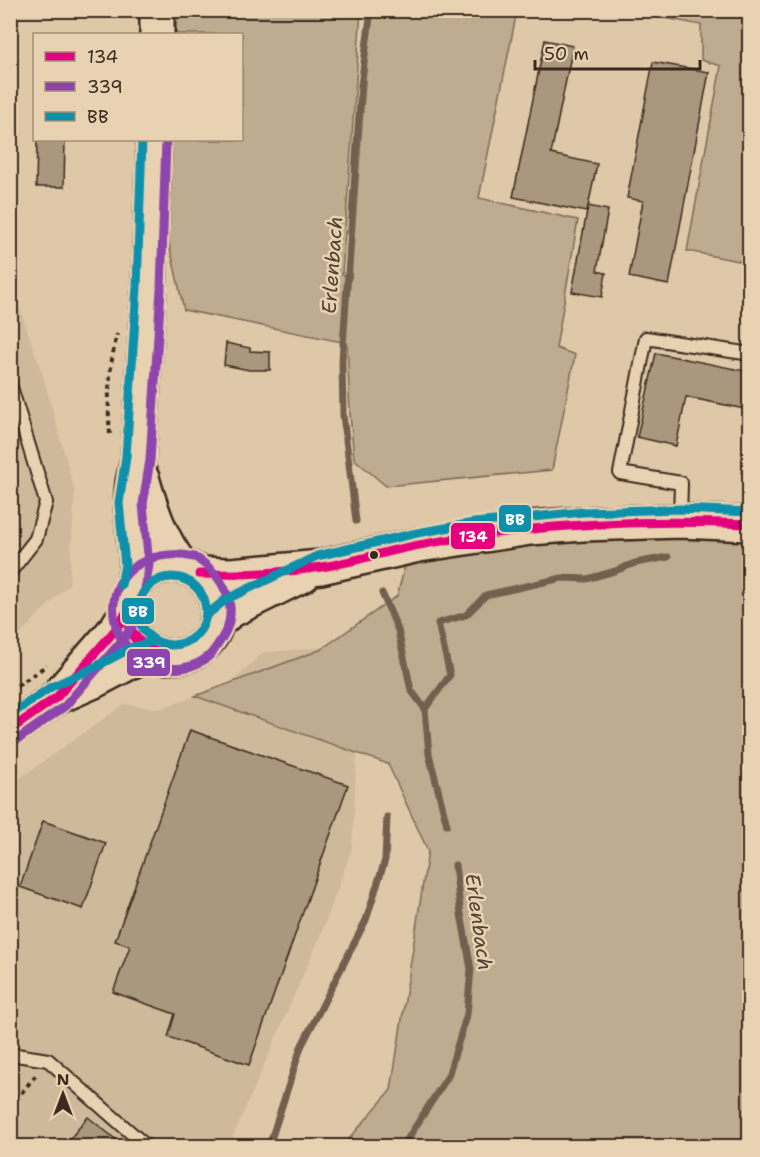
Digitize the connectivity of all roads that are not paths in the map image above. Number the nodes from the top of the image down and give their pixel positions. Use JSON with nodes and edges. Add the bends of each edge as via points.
{"nodes":[{"id":1,"x":157,"y":10,"type":"edge"},
{"id":2,"x":156,"y":33,"type":"edge"},
{"id":3,"x":154,"y":141,"type":"edge"},
{"id":4,"x":750,"y":356,"type":"edge"},
{"id":5,"x":10,"y":384,"type":"edge"},
{"id":6,"x":138,"y":459,"type":"junction"},
{"id":7,"x":680,"y":520,"type":"junction"},
{"id":8,"x":750,"y":524,"type":"edge"},
{"id":9,"x":321,"y":567,"type":"junction"},
{"id":10,"x":190,"y":570,"type":"junction"},
{"id":11,"x":10,"y":572,"type":"edge"},
{"id":12,"x":129,"y":600,"type":"junction"},
{"id":13,"x":216,"y":623,"type":"junction"},
{"id":14,"x":155,"y":654,"type":"junction"},
{"id":15,"x":57,"y":697,"type":"junction"},
{"id":16,"x":10,"y":730,"type":"edge"},
{"id":17,"x":10,"y":1054,"type":"edge"},
{"id":18,"x":146,"y":1146,"type":"edge"}],
"edges":[{"from":1,"to":2,"type":"main road"},
{"from":3,"to":6,"type":"main road"},
{"from":4,"to":7,"type":"lane","via":[[646,338],[620,473],[681,483]]},
{"from":5,"to":11,"type":"lane","via":[[46,501],[36,539]]},
{"from":6,"to":10,"type":"main road","via":[[159,530],[172,554]]},
{"from":6,"to":12,"type":"main road","via":[[131,504],[137,565]]},
{"from":7,"to":8,"type":"main road"},
{"from":7,"to":9,"type":"main road","via":[[497,532]]},
{"from":9,"to":10,"type":"main road","via":[[231,575]]},
{"from":9,"to":13,"type":"main road","via":[[230,611]]},
{"from":10,"to":12,"type":"main road","via":[[168,566],[154,569],[142,576]]},
{"from":10,"to":13,"type":"main road","via":[[206,580],[215,596]]},
{"from":12,"to":14,"type":"main road","via":[[128,626],[143,648]]},
{"from":12,"to":15,"type":"main road","via":[[116,628]]},
{"from":13,"to":14,"type":"main road","via":[[206,642],[188,655]]},
{"from":14,"to":15,"type":"main road","via":[[138,658]]},
{"from":15,"to":16,"type":"main road"},
{"from":17,"to":18,"type":"lane","via":[[48,1060]]}]}
